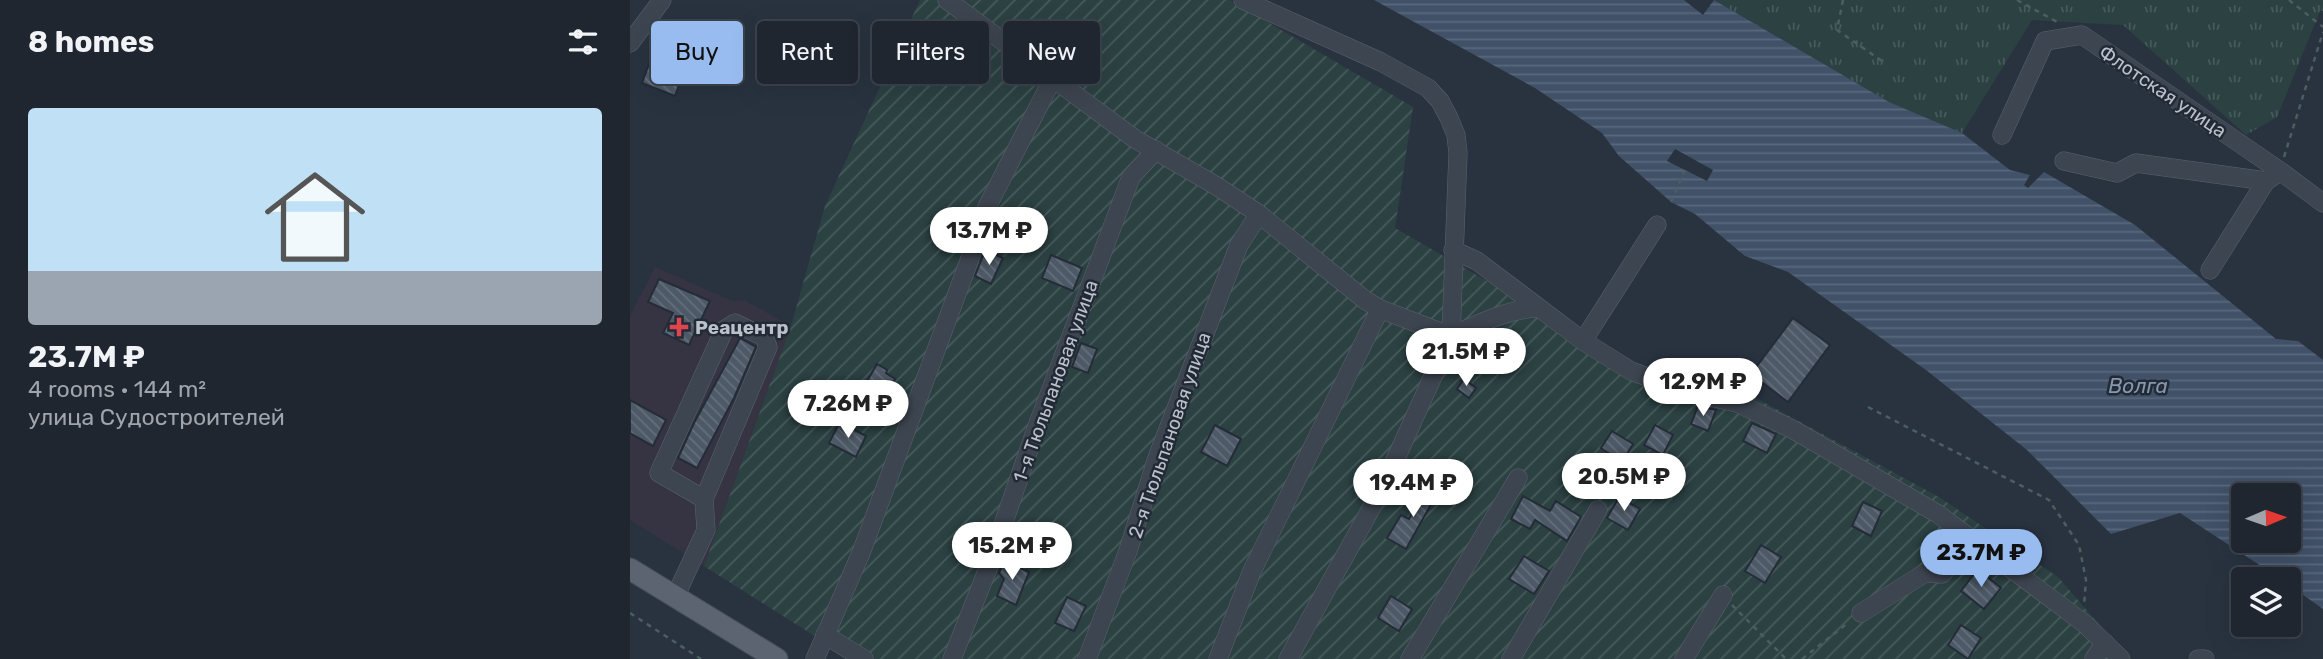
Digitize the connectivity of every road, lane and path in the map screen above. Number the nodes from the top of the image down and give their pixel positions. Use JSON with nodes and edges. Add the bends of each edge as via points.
{"nodes":[{"id":1,"x":662,"y":0,"type":"edge"},
{"id":2,"x":947,"y":0,"type":"edge"},
{"id":3,"x":1242,"y":0,"type":"edge"},
{"id":4,"x":1843,"y":0,"type":"edge"},
{"id":5,"x":2017,"y":0,"type":"edge"},
{"id":6,"x":2289,"y":0,"type":"edge"},
{"id":7,"x":2323,"y":30,"type":"edge"},
{"id":8,"x":2082,"y":36,"type":"junction"},
{"id":9,"x":1003,"y":41,"type":"edge"},
{"id":10,"x":630,"y":43,"type":"edge"},
{"id":11,"x":1881,"y":61,"type":"dead end"},
{"id":12,"x":1050,"y":84,"type":"edge"},
{"id":13,"x":1061,"y":84,"type":"edge"},
{"id":14,"x":2002,"y":135,"type":"dead end"},
{"id":15,"x":1156,"y":150,"type":"junction"},
{"id":16,"x":2064,"y":161,"type":"dead end"},
{"id":17,"x":1685,"y":170,"type":"dead end"},
{"id":18,"x":2273,"y":176,"type":"junction"},
{"id":19,"x":1671,"y":202,"type":"dead end"},
{"id":20,"x":2323,"y":203,"type":"edge"},
{"id":21,"x":1259,"y":214,"type":"junction"},
{"id":22,"x":1657,"y":225,"type":"dead end"},
{"id":23,"x":1453,"y":250,"type":"junction"},
{"id":24,"x":2210,"y":270,"type":"dead end"},
{"id":25,"x":1537,"y":307,"type":"junction"},
{"id":26,"x":1380,"y":309,"type":"junction"},
{"id":27,"x":1451,"y":336,"type":"junction"},
{"id":28,"x":1583,"y":341,"type":"junction"},
{"id":29,"x":1868,"y":407,"type":"dead end"},
{"id":30,"x":1518,"y":478,"type":"dead end"},
{"id":31,"x":704,"y":499,"type":"junction"},
{"id":32,"x":1598,"y":510,"type":"dead end"},
{"id":33,"x":1972,"y":540,"type":"junction"},
{"id":34,"x":630,"y":569,"type":"edge"},
{"id":35,"x":1723,"y":596,"type":"joint"},
{"id":36,"x":675,"y":597,"type":"junction"},
{"id":37,"x":630,"y":613,"type":"edge"},
{"id":38,"x":1861,"y":613,"type":"joint"},
{"id":39,"x":2083,"y":623,"type":"junction"},
{"id":40,"x":825,"y":635,"type":"junction"},
{"id":41,"x":2105,"y":643,"type":"junction"},
{"id":42,"x":701,"y":659,"type":"edge"},
{"id":43,"x":777,"y":659,"type":"edge"},
{"id":44,"x":815,"y":659,"type":"edge"},
{"id":45,"x":864,"y":659,"type":"edge"},
{"id":46,"x":952,"y":659,"type":"edge"},
{"id":47,"x":1087,"y":659,"type":"edge"},
{"id":48,"x":1218,"y":659,"type":"edge"},
{"id":49,"x":1288,"y":659,"type":"edge"},
{"id":50,"x":1410,"y":659,"type":"edge"},
{"id":51,"x":1511,"y":659,"type":"edge"},
{"id":52,"x":1684,"y":659,"type":"edge"},
{"id":53,"x":1786,"y":659,"type":"edge"},
{"id":54,"x":1802,"y":659,"type":"edge"},
{"id":55,"x":2094,"y":659,"type":"edge"},
{"id":56,"x":2121,"y":659,"type":"edge"},
{"id":57,"x":2198,"y":659,"type":"edge"},
{"id":58,"x":2205,"y":659,"type":"edge"}],
"edges":[{"from":1,"to":10,"type":"street"},
{"from":2,"to":9,"type":"street"},
{"from":3,"to":23,"type":"street","via":[[1381,62],[1428,88],[1440,101],[1456,135],[1458,153]]},
{"from":4,"to":11,"type":"path","via":[[1837,30]]},
{"from":5,"to":8,"type":"path"},
{"from":6,"to":7,"type":"path"},
{"from":7,"to":18,"type":"path"},
{"from":8,"to":14,"type":"street","name":"Флотская улица","via":[[2045,41]]},
{"from":8,"to":18,"type":"street","name":"Флотская улица"},
{"from":12,"to":40,"type":"street","via":[[987,207],[861,553]]},
{"from":13,"to":15,"type":"street"},
{"from":15,"to":21,"type":"street"},
{"from":15,"to":46,"type":"street","name":"1-я Тюльпановая улица","via":[[1131,177]]},
{"from":16,"to":18,"type":"street","via":[[2117,173],[2136,163]]},
{"from":17,"to":19,"type":"path"},
{"from":18,"to":20,"type":"street","name":"Флотская улица"},
{"from":18,"to":24,"type":"street"},
{"from":21,"to":26,"type":"street"},
{"from":21,"to":47,"type":"street","name":"2-я Тюльпановая улица","via":[[1239,246],[1157,458]]},
{"from":22,"to":28,"type":"street"},
{"from":23,"to":25,"type":"street","via":[[1477,261]]},
{"from":23,"to":27,"type":"street"},
{"from":25,"to":27,"type":"street","via":[[1500,313]]},
{"from":25,"to":28,"type":"street"},
{"from":26,"to":27,"type":"street"},
{"from":26,"to":48,"type":"street","via":[[1252,571]]},
{"from":27,"to":49,"type":"street","via":[[1384,485]]},
{"from":28,"to":33,"type":"street","via":[[1632,371],[1737,403],[1792,429],[1938,514]]},
{"from":29,"to":39,"type":"path","via":[[2049,500],[2079,545],[2086,580]]},
{"from":30,"to":50,"type":"street"},
{"from":31,"to":31,"type":"street","via":[[768,347],[764,337],[735,323],[724,330],[659,473]]},
{"from":31,"to":36,"type":"street","via":[[706,530]]},
{"from":32,"to":51,"type":"street"},
{"from":33,"to":38,"type":"street","via":[[1942,574],[1925,573]]},
{"from":33,"to":39,"type":"street"},
{"from":34,"to":36,"type":"main road"},
{"from":35,"to":52,"type":"street"},
{"from":35,"to":53,"type":"path"},
{"from":36,"to":43,"type":"main road"},
{"from":37,"to":42,"type":"path"},
{"from":38,"to":54,"type":"path"},
{"from":39,"to":41,"type":"street"},
{"from":40,"to":44,"type":"street"},
{"from":40,"to":45,"type":"street"},
{"from":41,"to":55,"type":"street"},
{"from":41,"to":56,"type":"street"},
{"from":57,"to":58,"type":"street"}]}
